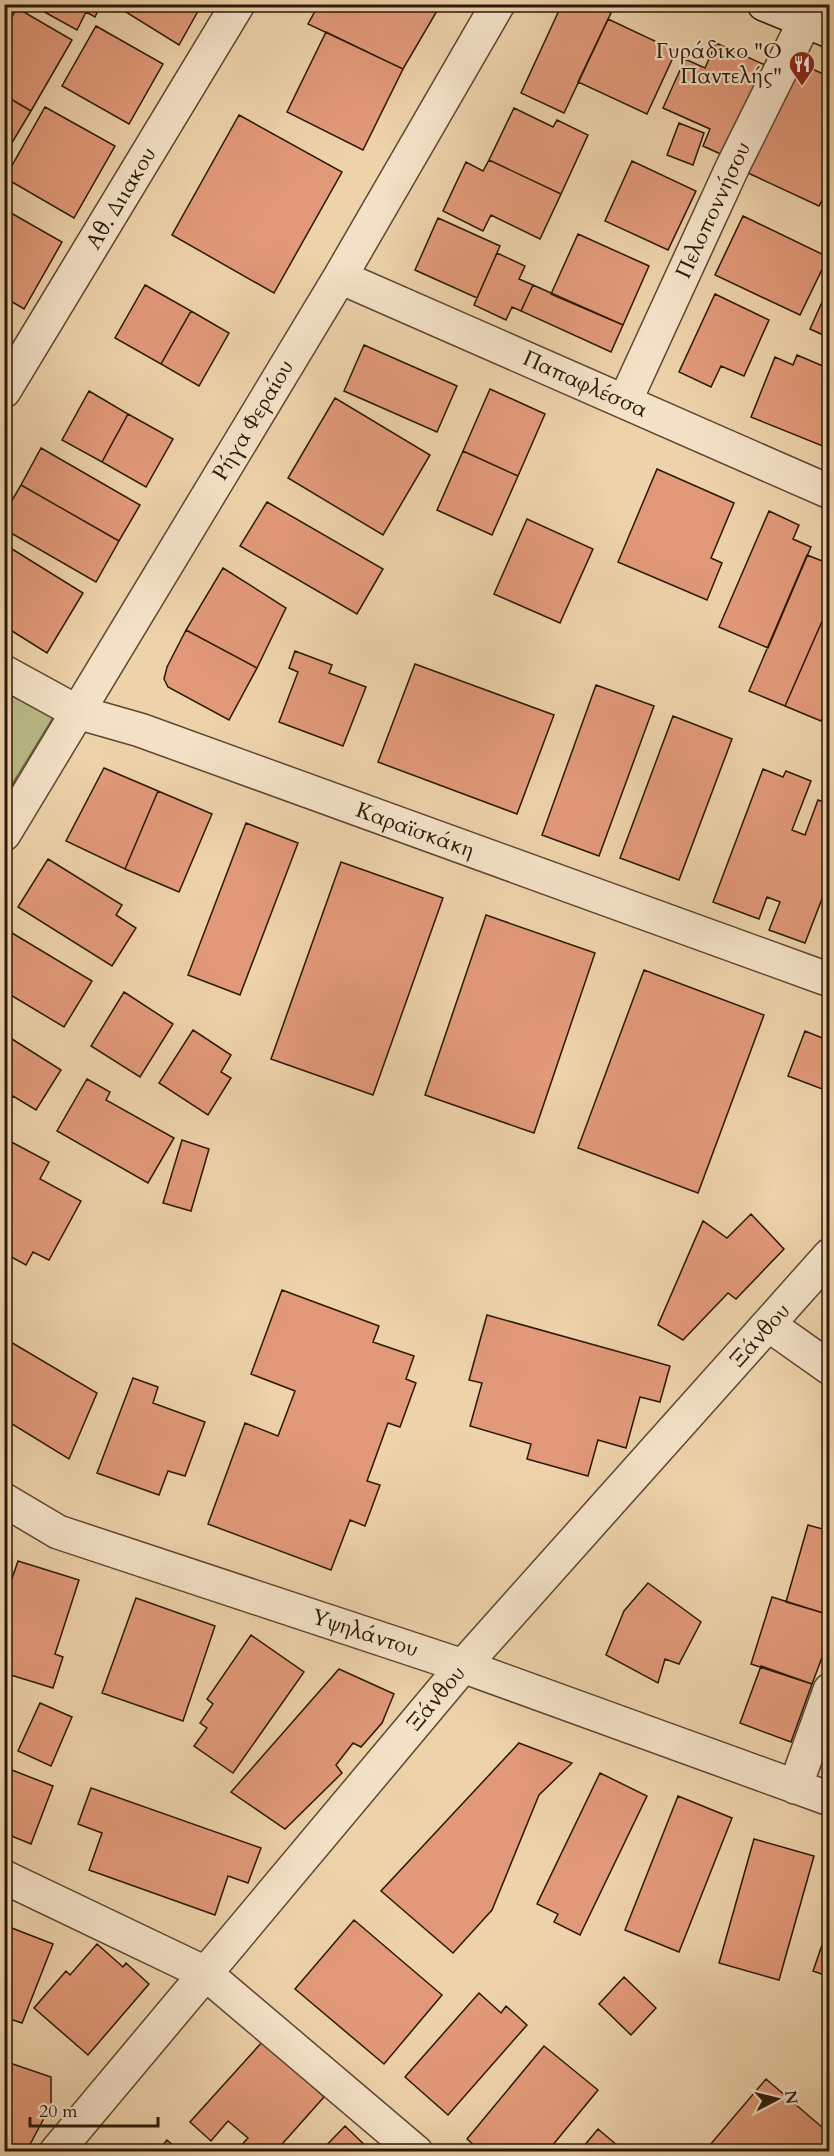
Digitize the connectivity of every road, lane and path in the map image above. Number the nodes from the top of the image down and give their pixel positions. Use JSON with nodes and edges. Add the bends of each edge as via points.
{"nodes":[{"id":1,"x":238,"y":4,"type":"edge"},
{"id":2,"x":498,"y":4,"type":"edge"},
{"id":3,"x":764,"y":4,"type":"edge"},
{"id":4,"x":817,"y":26,"type":"edge"},
{"id":5,"x":340,"y":277,"type":"junction"},
{"id":6,"x":4,"y":391,"type":"edge"},
{"id":7,"x":625,"y":401,"type":"junction"},
{"id":8,"x":830,"y":492,"type":"edge"},
{"id":9,"x":4,"y":672,"type":"edge"},
{"id":10,"x":77,"y":712,"type":"junction"},
{"id":11,"x":4,"y":834,"type":"edge"},
{"id":12,"x":830,"y":980,"type":"edge"},
{"id":13,"x":830,"y":1256,"type":"edge"},
{"id":14,"x":769,"y":1325,"type":"junction"},
{"id":15,"x":830,"y":1368,"type":"edge"},
{"id":16,"x":4,"y":1500,"type":"edge"},
{"id":17,"x":463,"y":1666,"type":"junction"},
{"id":18,"x":830,"y":1690,"type":"edge"},
{"id":19,"x":795,"y":1787,"type":"junction"},
{"id":20,"x":830,"y":1799,"type":"edge"},
{"id":21,"x":4,"y":1877,"type":"edge"},
{"id":22,"x":205,"y":1973,"type":"junction"},
{"id":23,"x":56,"y":2151,"type":"edge"},
{"id":24,"x":416,"y":2151,"type":"edge"}],
"edges":[{"from":1,"to":6,"type":"street","name":"Αθ. Διιακου"},
{"from":2,"to":5,"type":"street","name":"Ρήγα Φεραίου"},
{"from":3,"to":4,"type":"street"},
{"from":4,"to":7,"type":"street","name":"Πελοποννήσου","via":[[733,166]]},
{"from":5,"to":7,"type":"street","name":"Παπαφλέσσα"},
{"from":5,"to":10,"type":"street","name":"Ρήγα Φεραίου"},
{"from":7,"to":8,"type":"street","name":"Παπαφλέσσα"},
{"from":9,"to":10,"type":"street","name":"Καραϊσκάκη"},
{"from":10,"to":11,"type":"street","name":"Ρήγα Φεραίου"},
{"from":10,"to":12,"type":"street","name":"Καραϊσκάκη","via":[[140,730]]},
{"from":13,"to":14,"type":"street","name":"Ξάνθου"},
{"from":14,"to":15,"type":"street"},
{"from":14,"to":17,"type":"street","name":"Ξάνθου"},
{"from":16,"to":17,"type":"street","name":"Υψηλάντου","via":[[58,1532]]},
{"from":17,"to":19,"type":"street","name":"Υψηλάντου"},
{"from":17,"to":22,"type":"street","name":"Ξάνθου"},
{"from":18,"to":19,"type":"street"},
{"from":19,"to":20,"type":"street","name":"Υψηλάντου"},
{"from":21,"to":22,"type":"street"},
{"from":22,"to":23,"type":"street","name":"Ξάνθου"},
{"from":22,"to":24,"type":"street"}]}
